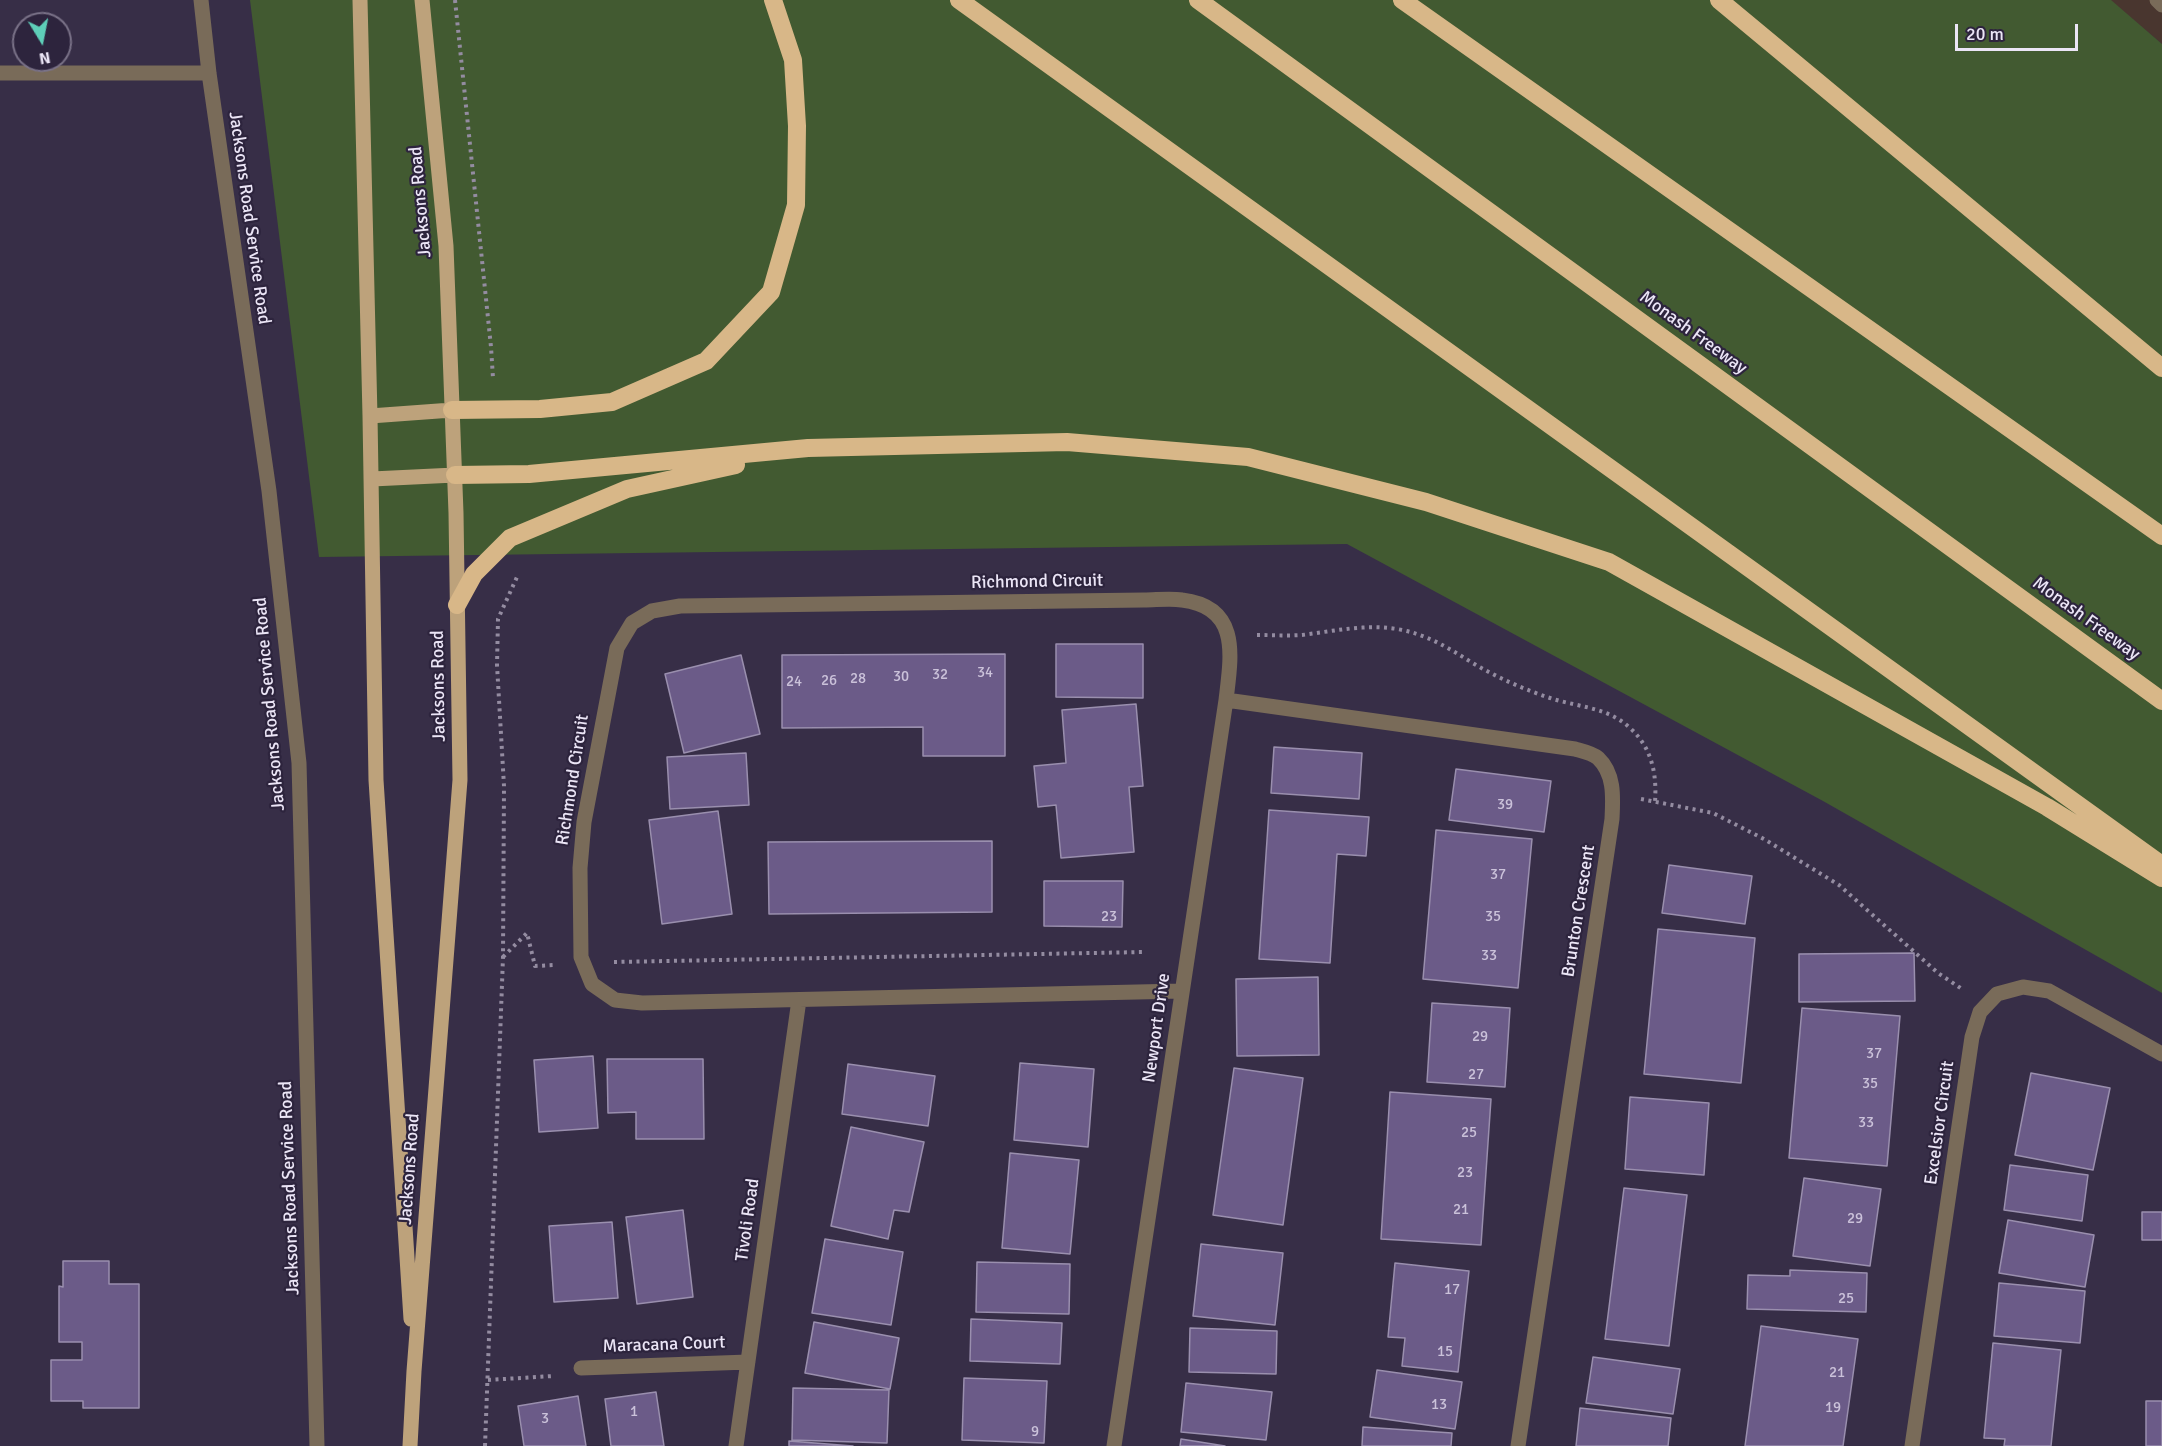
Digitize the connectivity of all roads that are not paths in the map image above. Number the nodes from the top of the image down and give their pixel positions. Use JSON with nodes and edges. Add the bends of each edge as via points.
{"nodes":[{"id":1,"x":201,"y":0,"type":"edge"},
{"id":2,"x":360,"y":0,"type":"edge"},
{"id":3,"x":422,"y":0,"type":"edge"},
{"id":4,"x":773,"y":0,"type":"edge"},
{"id":5,"x":959,"y":0,"type":"edge"},
{"id":6,"x":1198,"y":0,"type":"edge"},
{"id":7,"x":1402,"y":0,"type":"edge"},
{"id":8,"x":1719,"y":0,"type":"edge"},
{"id":9,"x":2157,"y":0,"type":"edge"},
{"id":10,"x":2162,"y":5,"type":"edge"},
{"id":11,"x":0,"y":73,"type":"edge"},
{"id":12,"x":209,"y":73,"type":"junction"},
{"id":13,"x":2162,"y":368,"type":"edge"},
{"id":14,"x":452,"y":410,"type":"junction"},
{"id":15,"x":370,"y":416,"type":"junction"},
{"id":16,"x":808,"y":448,"type":"junction"},
{"id":17,"x":455,"y":475,"type":"junction"},
{"id":18,"x":372,"y":479,"type":"junction"},
{"id":19,"x":2162,"y":536,"type":"edge"},
{"id":20,"x":457,"y":605,"type":"junction"},
{"id":21,"x":1220,"y":617,"type":"joint"},
{"id":22,"x":1226,"y":700,"type":"junction"},
{"id":23,"x":2162,"y":701,"type":"edge"},
{"id":24,"x":2162,"y":865,"type":"edge"},
{"id":25,"x":2162,"y":878,"type":"edge"},
{"id":26,"x":1182,"y":991,"type":"junction"},
{"id":27,"x":799,"y":1000,"type":"junction"},
{"id":28,"x":2162,"y":1054,"type":"edge"},
{"id":29,"x":748,"y":1362,"type":"junction"},
{"id":30,"x":581,"y":1368,"type":"dead end"},
{"id":31,"x":414,"y":1371,"type":"junction"},
{"id":32,"x":317,"y":1446,"type":"edge"},
{"id":33,"x":410,"y":1446,"type":"edge"},
{"id":34,"x":736,"y":1446,"type":"edge"},
{"id":35,"x":1114,"y":1446,"type":"edge"},
{"id":36,"x":1518,"y":1446,"type":"edge"},
{"id":37,"x":1912,"y":1446,"type":"edge"}],
"edges":[{"from":1,"to":12,"type":"street","name":"Jacksons Road Service Road"},
{"from":2,"to":15,"type":"main road","name":"Jacksons Road"},
{"from":3,"to":14,"type":"main road","name":"Jacksons Road","via":[[446,246]]},
{"from":4,"to":14,"type":"highway","via":[[793,60],[797,126],[796,205],[771,292],[706,361],[612,402],[540,409]]},
{"from":5,"to":24,"type":"highway"},
{"from":6,"to":23,"type":"highway","name":"Monash Freeway"},
{"from":7,"to":19,"type":"highway"},
{"from":8,"to":13,"type":"highway"},
{"from":9,"to":10,"type":"street"},
{"from":11,"to":12,"type":"street"},
{"from":12,"to":32,"type":"street","name":"Jacksons Road Service Road","via":[[269,491],[298,763]]},
{"from":14,"to":15,"type":"main road"},
{"from":14,"to":17,"type":"main road","name":"Jacksons Road"},
{"from":15,"to":18,"type":"main road","name":"Jacksons Road"},
{"from":16,"to":17,"type":"highway","via":[[529,474]]},
{"from":16,"to":20,"type":"highway","via":[[627,489],[510,538],[474,574]]},
{"from":16,"to":25,"type":"highway","via":[[1067,442],[1248,457],[1426,502],[1609,562],[2047,807]]},
{"from":17,"to":18,"type":"main road"},
{"from":17,"to":20,"type":"main road","name":"Jacksons Road"},
{"from":18,"to":31,"type":"main road","name":"Jacksons Road","via":[[376,780]]},
{"from":20,"to":31,"type":"main road","name":"Jacksons Road","via":[[460,780]]},
{"from":21,"to":22,"type":"street","name":"Newport Drive","via":[[1229,635]]},
{"from":21,"to":27,"type":"street","name":"Richmond Circuit","via":[[1206,606],[1183,600],[680,606],[652,611],[632,623],[617,648],[610,676],[584,822],[581,957],[592,984],[615,1000],[642,1003]]},
{"from":22,"to":26,"type":"street","name":"Newport Drive"},
{"from":22,"to":36,"type":"street","name":"Brunton Crescent","via":[[1575,749],[1597,757],[1608,773],[1614,794],[1609,843]]},
{"from":26,"to":27,"type":"street","name":"Richmond Circuit"},
{"from":26,"to":35,"type":"street","name":"Newport Drive"},
{"from":27,"to":29,"type":"street","name":"Tivoli Road"},
{"from":28,"to":37,"type":"street","name":"Excelsior Circuit","via":[[2049,991],[2023,987],[1997,994],[1980,1012],[1972,1037]]},
{"from":29,"to":30,"type":"street","name":"Maracana Court"},
{"from":29,"to":34,"type":"street","name":"Tivoli Road"},
{"from":31,"to":33,"type":"main road","name":"Jacksons Road"}]}
